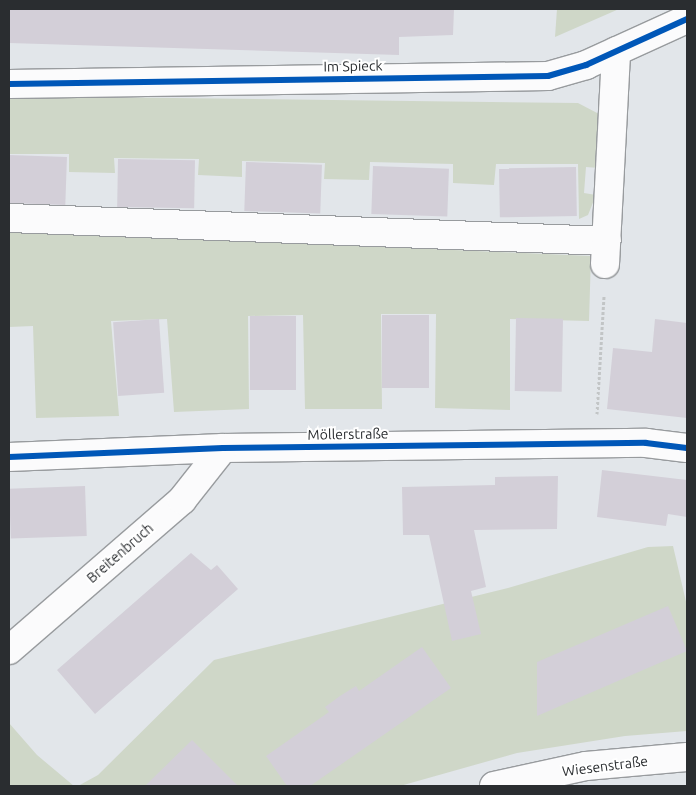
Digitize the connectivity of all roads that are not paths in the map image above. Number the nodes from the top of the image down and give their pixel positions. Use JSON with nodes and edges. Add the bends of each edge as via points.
{"nodes":[{"id":1,"x":687,"y":19,"type":"edge"},
{"id":2,"x":616,"y":51,"type":"junction"},
{"id":3,"x":9,"y":84,"type":"edge"},
{"id":4,"x":9,"y":218,"type":"edge"},
{"id":5,"x":223,"y":448,"type":"junction"},
{"id":6,"x":687,"y":448,"type":"edge"},
{"id":7,"x":9,"y":457,"type":"edge"},
{"id":8,"x":9,"y":650,"type":"edge"},
{"id":9,"x":687,"y":757,"type":"edge"},
{"id":10,"x":494,"y":786,"type":"edge"}],
"edges":[{"from":1,"to":2,"type":"street","name":"Im Spieck"},
{"from":2,"to":3,"type":"street","name":"Im Spieck","via":[[548,76]]},
{"from":2,"to":4,"type":"street","via":[[606,253]]},
{"from":5,"to":6,"type":"street","name":"Möllerstraße","via":[[596,444]]},
{"from":5,"to":7,"type":"street","name":"Möllerstraße"},
{"from":5,"to":8,"type":"street","name":"Breitenbruch","via":[[182,500]]},
{"from":9,"to":10,"type":"street","name":"Wiesenstraße","via":[[586,766]]}]}
